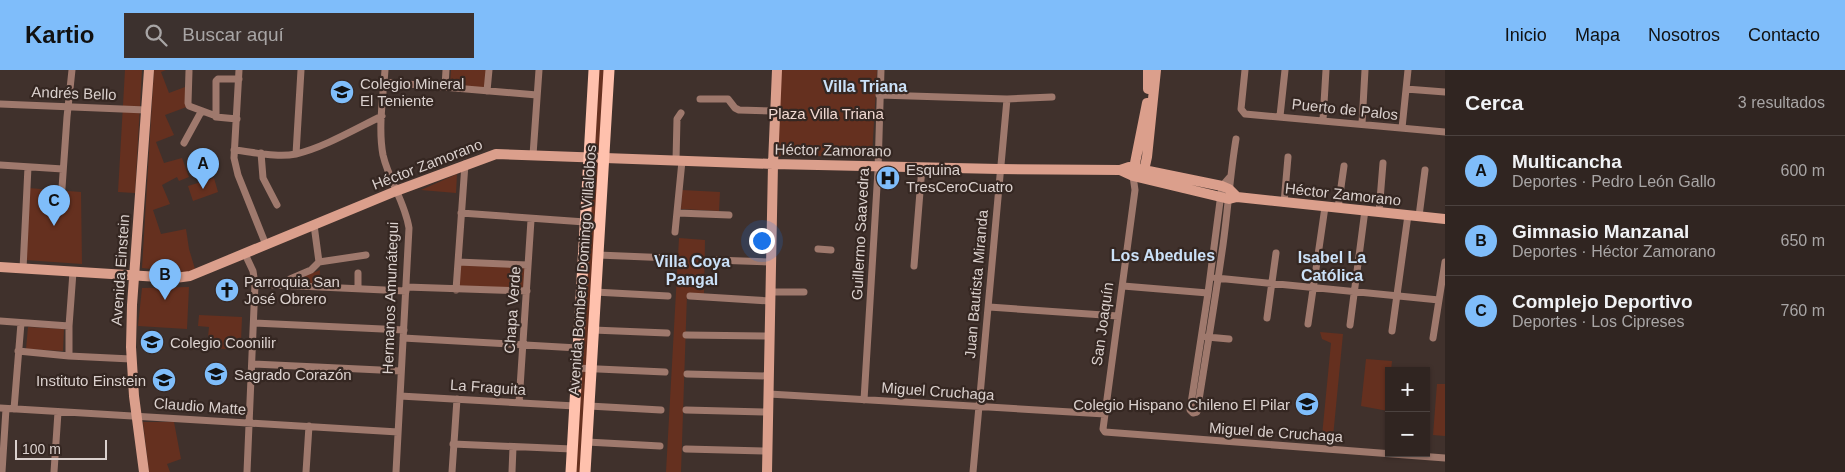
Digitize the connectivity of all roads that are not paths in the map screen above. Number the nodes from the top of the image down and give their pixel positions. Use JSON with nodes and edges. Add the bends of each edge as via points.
{"nodes":[{"id":1,"x":72,"y":70,"type":"edge"},
{"id":2,"x":149,"y":70,"type":"edge"},
{"id":3,"x":239,"y":70,"type":"edge"},
{"id":4,"x":301,"y":70,"type":"edge"},
{"id":5,"x":385,"y":70,"type":"edge"},
{"id":6,"x":446,"y":70,"type":"edge"},
{"id":7,"x":489,"y":70,"type":"edge"},
{"id":8,"x":539,"y":70,"type":"edge"},
{"id":9,"x":594,"y":70,"type":"edge"},
{"id":10,"x":609,"y":70,"type":"edge"},
{"id":11,"x":777,"y":70,"type":"edge"},
{"id":12,"x":881,"y":70,"type":"edge"},
{"id":13,"x":1148,"y":70,"type":"edge"},
{"id":14,"x":1156,"y":70,"type":"edge"},
{"id":15,"x":1245,"y":70,"type":"edge"},
{"id":16,"x":1285,"y":70,"type":"edge"},
{"id":17,"x":1326,"y":70,"type":"edge"},
{"id":18,"x":1365,"y":70,"type":"edge"},
{"id":19,"x":1408,"y":70,"type":"edge"},
{"id":20,"x":189,"y":71,"type":"dead end"},
{"id":21,"x":239,"y":79,"type":"junction"},
{"id":22,"x":384,"y":82,"type":"junction"},
{"id":23,"x":445,"y":87,"type":"junction"},
{"id":24,"x":1406,"y":89,"type":"junction"},
{"id":25,"x":487,"y":91,"type":"junction"},
{"id":26,"x":1445,"y":92,"type":"edge"},
{"id":27,"x":537,"y":95,"type":"junction"},
{"id":28,"x":879,"y":95,"type":"junction"},
{"id":29,"x":1052,"y":97,"type":"dead end"},
{"id":30,"x":700,"y":98,"type":"dead end"},
{"id":31,"x":1007,"y":99,"type":"junction"},
{"id":32,"x":0,"y":104,"type":"edge"},
{"id":33,"x":68,"y":107,"type":"junction"},
{"id":34,"x":146,"y":110,"type":"junction"},
{"id":35,"x":775,"y":111,"type":"junction"},
{"id":36,"x":201,"y":112,"type":"junction"},
{"id":37,"x":682,"y":113,"type":"dead end"},
{"id":38,"x":216,"y":116,"type":"junction"},
{"id":39,"x":382,"y":116,"type":"junction"},
{"id":40,"x":1280,"y":116,"type":"junction"},
{"id":41,"x":237,"y":119,"type":"junction"},
{"id":42,"x":1323,"y":120,"type":"junction"},
{"id":43,"x":1362,"y":124,"type":"junction"},
{"id":44,"x":1402,"y":128,"type":"junction"},
{"id":45,"x":1445,"y":132,"type":"edge"},
{"id":46,"x":1236,"y":139,"type":"dead end"},
{"id":47,"x":184,"y":143,"type":"dead end"},
{"id":48,"x":234,"y":150,"type":"junction"},
{"id":49,"x":261,"y":153,"type":"junction"},
{"id":50,"x":296,"y":154,"type":"junction"},
{"id":51,"x":533,"y":155,"type":"junction"},
{"id":52,"x":589,"y":158,"type":"junction"},
{"id":53,"x":1288,"y":158,"type":"dead end"},
{"id":54,"x":604,"y":159,"type":"junction"},
{"id":55,"x":679,"y":160,"type":"junction"},
{"id":56,"x":1383,"y":163,"type":"dead end"},
{"id":57,"x":465,"y":164,"type":"junction"},
{"id":58,"x":773,"y":164,"type":"junction"},
{"id":59,"x":0,"y":165,"type":"edge"},
{"id":60,"x":878,"y":166,"type":"junction"},
{"id":61,"x":1344,"y":166,"type":"dead end"},
{"id":62,"x":28,"y":167,"type":"junction"},
{"id":63,"x":922,"y":167,"type":"junction"},
{"id":64,"x":63,"y":169,"type":"junction"},
{"id":65,"x":999,"y":169,"type":"junction"},
{"id":66,"x":1425,"y":170,"type":"dead end"},
{"id":67,"x":1138,"y":173,"type":"junction"},
{"id":68,"x":62,"y":188,"type":"dead end"},
{"id":69,"x":396,"y":191,"type":"junction"},
{"id":70,"x":1228,"y":191,"type":"junction"},
{"id":71,"x":1284,"y":203,"type":"junction"},
{"id":72,"x":277,"y":205,"type":"dead end"},
{"id":73,"x":1325,"y":207,"type":"junction"},
{"id":74,"x":1338,"y":208,"type":"junction"},
{"id":75,"x":1365,"y":210,"type":"junction"},
{"id":76,"x":1379,"y":212,"type":"junction"},
{"id":77,"x":460,"y":213,"type":"junction"},
{"id":78,"x":678,"y":213,"type":"junction"},
{"id":79,"x":729,"y":215,"type":"dead end"},
{"id":80,"x":1408,"y":215,"type":"junction"},
{"id":81,"x":1419,"y":216,"type":"junction"},
{"id":82,"x":1445,"y":219,"type":"edge"},
{"id":83,"x":531,"y":220,"type":"junction"},
{"id":84,"x":586,"y":222,"type":"junction"},
{"id":85,"x":314,"y":225,"type":"junction"},
{"id":86,"x":675,"y":232,"type":"dead end"},
{"id":87,"x":266,"y":245,"type":"junction"},
{"id":88,"x":818,"y":249,"type":"dead end"},
{"id":89,"x":831,"y":250,"type":"dead end"},
{"id":90,"x":1276,"y":253,"type":"dead end"},
{"id":91,"x":245,"y":254,"type":"junction"},
{"id":92,"x":598,"y":255,"type":"junction"},
{"id":93,"x":366,"y":256,"type":"dead end"},
{"id":94,"x":672,"y":258,"type":"dead end"},
{"id":95,"x":714,"y":260,"type":"dead end"},
{"id":96,"x":318,"y":262,"type":"junction"},
{"id":97,"x":458,"y":262,"type":"junction"},
{"id":98,"x":771,"y":262,"type":"junction"},
{"id":99,"x":1445,"y":262,"type":"edge"},
{"id":100,"x":528,"y":265,"type":"junction"},
{"id":101,"x":914,"y":266,"type":"dead end"},
{"id":102,"x":0,"y":268,"type":"edge"},
{"id":103,"x":23,"y":269,"type":"junction"},
{"id":104,"x":73,"y":272,"type":"junction"},
{"id":105,"x":358,"y":273,"type":"dead end"},
{"id":106,"x":134,"y":275,"type":"junction"},
{"id":107,"x":1210,"y":277,"type":"junction"},
{"id":108,"x":1218,"y":278,"type":"junction"},
{"id":109,"x":290,"y":279,"type":"dead end"},
{"id":110,"x":1272,"y":283,"type":"junction"},
{"id":111,"x":255,"y":284,"type":"junction"},
{"id":112,"x":1123,"y":286,"type":"junction"},
{"id":113,"x":358,"y":288,"type":"junction"},
{"id":114,"x":1312,"y":288,"type":"junction"},
{"id":115,"x":406,"y":289,"type":"junction"},
{"id":116,"x":456,"y":290,"type":"junction"},
{"id":117,"x":527,"y":291,"type":"junction"},
{"id":118,"x":1354,"y":291,"type":"junction"},
{"id":119,"x":595,"y":292,"type":"junction"},
{"id":120,"x":804,"y":292,"type":"dead end"},
{"id":121,"x":1208,"y":293,"type":"junction"},
{"id":122,"x":668,"y":296,"type":"dead end"},
{"id":123,"x":690,"y":296,"type":"dead end"},
{"id":124,"x":1398,"y":296,"type":"junction"},
{"id":125,"x":770,"y":297,"type":"junction"},
{"id":126,"x":1439,"y":300,"type":"junction"},
{"id":127,"x":989,"y":306,"type":"junction"},
{"id":128,"x":1118,"y":316,"type":"junction"},
{"id":129,"x":1267,"y":318,"type":"dead end"},
{"id":130,"x":0,"y":321,"type":"edge"},
{"id":131,"x":21,"y":322,"type":"junction"},
{"id":132,"x":254,"y":323,"type":"junction"},
{"id":133,"x":1308,"y":324,"type":"dead end"},
{"id":134,"x":1350,"y":325,"type":"dead end"},
{"id":135,"x":69,"y":326,"type":"junction"},
{"id":136,"x":593,"y":330,"type":"junction"},
{"id":137,"x":1392,"y":331,"type":"dead end"},
{"id":138,"x":403,"y":334,"type":"junction"},
{"id":139,"x":667,"y":334,"type":"dead end"},
{"id":140,"x":686,"y":334,"type":"dead end"},
{"id":141,"x":770,"y":336,"type":"junction"},
{"id":142,"x":1205,"y":337,"type":"junction"},
{"id":143,"x":1433,"y":338,"type":"dead end"},
{"id":144,"x":1229,"y":339,"type":"dead end"},
{"id":145,"x":523,"y":345,"type":"junction"},
{"id":146,"x":578,"y":348,"type":"junction"},
{"id":147,"x":18,"y":351,"type":"junction"},
{"id":148,"x":69,"y":356,"type":"junction"},
{"id":149,"x":131,"y":359,"type":"junction"},
{"id":150,"x":253,"y":364,"type":"junction"},
{"id":151,"x":576,"y":368,"type":"junction"},
{"id":152,"x":591,"y":368,"type":"junction"},
{"id":153,"x":401,"y":371,"type":"junction"},
{"id":154,"x":665,"y":372,"type":"dead end"},
{"id":155,"x":687,"y":374,"type":"dead end"},
{"id":156,"x":769,"y":376,"type":"junction"},
{"id":157,"x":769,"y":394,"type":"junction"},
{"id":158,"x":400,"y":396,"type":"junction"},
{"id":159,"x":457,"y":399,"type":"junction"},
{"id":160,"x":864,"y":400,"type":"junction"},
{"id":161,"x":519,"y":403,"type":"junction"},
{"id":162,"x":575,"y":406,"type":"junction"},
{"id":163,"x":589,"y":406,"type":"junction"},
{"id":164,"x":977,"y":407,"type":"junction"},
{"id":165,"x":6,"y":409,"type":"edge"},
{"id":166,"x":661,"y":410,"type":"dead end"},
{"id":167,"x":686,"y":410,"type":"dead end"},
{"id":168,"x":58,"y":412,"type":"junction"},
{"id":169,"x":768,"y":412,"type":"junction"},
{"id":170,"x":1105,"y":414,"type":"junction"},
{"id":171,"x":136,"y":416,"type":"junction"},
{"id":172,"x":250,"y":423,"type":"junction"},
{"id":173,"x":309,"y":426,"type":"junction"},
{"id":174,"x":398,"y":432,"type":"junction"},
{"id":175,"x":1105,"y":432,"type":"joint"},
{"id":176,"x":587,"y":442,"type":"junction"},
{"id":177,"x":453,"y":444,"type":"junction"},
{"id":178,"x":660,"y":446,"type":"dead end"},
{"id":179,"x":513,"y":447,"type":"junction"},
{"id":180,"x":572,"y":449,"type":"junction"},
{"id":181,"x":686,"y":449,"type":"dead end"},
{"id":182,"x":768,"y":451,"type":"junction"},
{"id":183,"x":1445,"y":458,"type":"edge"},
{"id":184,"x":2,"y":472,"type":"edge"},
{"id":185,"x":54,"y":472,"type":"edge"},
{"id":186,"x":144,"y":472,"type":"edge"},
{"id":187,"x":247,"y":472,"type":"edge"},
{"id":188,"x":306,"y":472,"type":"edge"},
{"id":189,"x":396,"y":472,"type":"edge"},
{"id":190,"x":452,"y":472,"type":"edge"},
{"id":191,"x":512,"y":472,"type":"edge"},
{"id":192,"x":571,"y":472,"type":"edge"},
{"id":193,"x":585,"y":472,"type":"edge"},
{"id":194,"x":767,"y":472,"type":"edge"},
{"id":195,"x":973,"y":472,"type":"edge"}],
"edges":[{"from":1,"to":33,"type":"street"},
{"from":2,"to":34,"type":"street","name":"Avenida Einstein"},
{"from":3,"to":21,"type":"street"},
{"from":4,"to":50,"type":"street"},
{"from":5,"to":22,"type":"street","name":"Hermanos Amunátegui"},
{"from":6,"to":23,"type":"street"},
{"from":7,"to":25,"type":"street"},
{"from":8,"to":27,"type":"street"},
{"from":9,"to":52,"type":"main road","name":"Avenida Bombero Domingo Villalobos"},
{"from":10,"to":54,"type":"main road","name":"Avenida Bombero Domingo Villalobos"},
{"from":11,"to":35,"type":"street"},
{"from":12,"to":28,"type":"street","name":"Guillermo Saavedra"},
{"from":13,"to":67,"type":"street","name":"San Joaquín","via":[[1148,100]]},
{"from":14,"to":67,"type":"street","name":"San Joaquín","via":[[1150,130]]},
{"from":15,"to":40,"type":"street","name":"Puerto de Palos","via":[[1243,112]]},
{"from":16,"to":40,"type":"street"},
{"from":17,"to":42,"type":"street"},
{"from":18,"to":43,"type":"street"},
{"from":19,"to":24,"type":"street"},
{"from":20,"to":36,"type":"street","via":[[188,103]]},
{"from":21,"to":38,"type":"street","via":[[217,80]]},
{"from":21,"to":41,"type":"street"},
{"from":22,"to":23,"type":"street"},
{"from":22,"to":39,"type":"street","name":"Hermanos Amunátegui"},
{"from":23,"to":25,"type":"street"},
{"from":24,"to":26,"type":"street"},
{"from":24,"to":44,"type":"street"},
{"from":25,"to":27,"type":"street"},
{"from":27,"to":51,"type":"street"},
{"from":28,"to":31,"type":"street"},
{"from":28,"to":60,"type":"street","name":"Guillermo Saavedra"},
{"from":29,"to":31,"type":"street"},
{"from":30,"to":35,"type":"street","via":[[728,99],[739,110]]},
{"from":31,"to":65,"type":"street","name":"Juan Bautista Miranda"},
{"from":32,"to":33,"type":"street","name":"Andrés Bello"},
{"from":33,"to":34,"type":"street","name":"Andrés Bello"},
{"from":33,"to":64,"type":"street"},
{"from":34,"to":106,"type":"street","name":"Avenida Einstein"},
{"from":35,"to":58,"type":"street"},
{"from":36,"to":38,"type":"street"},
{"from":36,"to":47,"type":"street"},
{"from":37,"to":55,"type":"street","via":[[677,119]]},
{"from":38,"to":41,"type":"street"},
{"from":39,"to":50,"type":"street"},
{"from":39,"to":69,"type":"street","name":"Hermanos Amunátegui","via":[[383,154]]},
{"from":40,"to":42,"type":"street","name":"Puerto de Palos"},
{"from":41,"to":48,"type":"street"},
{"from":42,"to":43,"type":"street","name":"Puerto de Palos"},
{"from":43,"to":44,"type":"street","name":"Puerto de Palos"},
{"from":44,"to":45,"type":"street","name":"Puerto de Palos"},
{"from":46,"to":70,"type":"street"},
{"from":48,"to":49,"type":"street"},
{"from":48,"to":87,"type":"street","via":[[235,167]]},
{"from":49,"to":50,"type":"street"},
{"from":49,"to":72,"type":"street","via":[[263,178]]},
{"from":51,"to":52,"type":"street","name":"Héctor Zamorano"},
{"from":51,"to":57,"type":"street","name":"Héctor Zamorano","via":[[496,154]]},
{"from":52,"to":54,"type":"street","name":"Héctor Zamorano"},
{"from":52,"to":84,"type":"main road","name":"Avenida Bombero Domingo Villalobos"},
{"from":53,"to":71,"type":"street"},
{"from":54,"to":55,"type":"street","name":"Héctor Zamorano"},
{"from":54,"to":92,"type":"main road","name":"Avenida Bombero Domingo Villalobos"},
{"from":55,"to":58,"type":"street","name":"Héctor Zamorano"},
{"from":55,"to":78,"type":"street"},
{"from":56,"to":76,"type":"street"},
{"from":57,"to":69,"type":"street","name":"Héctor Zamorano"},
{"from":57,"to":77,"type":"street"},
{"from":58,"to":60,"type":"street","name":"Héctor Zamorano"},
{"from":58,"to":98,"type":"street"},
{"from":59,"to":62,"type":"street"},
{"from":60,"to":63,"type":"street","name":"Héctor Zamorano"},
{"from":60,"to":160,"type":"street","name":"Guillermo Saavedra"},
{"from":61,"to":74,"type":"street"},
{"from":62,"to":64,"type":"street"},
{"from":62,"to":103,"type":"street"},
{"from":63,"to":65,"type":"street","name":"Héctor Zamorano"},
{"from":63,"to":101,"type":"street"},
{"from":64,"to":68,"type":"street"},
{"from":65,"to":67,"type":"street","name":"Héctor Zamorano"},
{"from":65,"to":127,"type":"street","name":"Juan Bautista Miranda"},
{"from":66,"to":81,"type":"street"},
{"from":67,"to":70,"type":"street","name":"Héctor Zamorano"},
{"from":67,"to":112,"type":"street","name":"San Joaquín"},
{"from":69,"to":85,"type":"street","name":"Héctor Zamorano"},
{"from":69,"to":115,"type":"street","name":"Hermanos Amunátegui","via":[[409,228]]},
{"from":70,"to":71,"type":"street","name":"Héctor Zamorano"},
{"from":70,"to":107,"type":"street"},
{"from":70,"to":108,"type":"street"},
{"from":71,"to":73,"type":"street","name":"Héctor Zamorano"},
{"from":73,"to":74,"type":"street","name":"Héctor Zamorano"},
{"from":73,"to":114,"type":"street"},
{"from":74,"to":75,"type":"street","name":"Héctor Zamorano"},
{"from":75,"to":76,"type":"street","name":"Héctor Zamorano"},
{"from":75,"to":118,"type":"street"},
{"from":76,"to":80,"type":"street","name":"Héctor Zamorano"},
{"from":77,"to":83,"type":"street"},
{"from":77,"to":97,"type":"street"},
{"from":78,"to":79,"type":"street"},
{"from":78,"to":86,"type":"street"},
{"from":80,"to":81,"type":"street","name":"Héctor Zamorano"},
{"from":80,"to":124,"type":"street"},
{"from":81,"to":82,"type":"street","name":"Héctor Zamorano"},
{"from":83,"to":84,"type":"street"},
{"from":83,"to":100,"type":"street","name":"Chapa Verde"},
{"from":84,"to":146,"type":"main road","name":"Avenida Bombero Domingo Villalobos"},
{"from":85,"to":87,"type":"street","name":"Héctor Zamorano"},
{"from":85,"to":96,"type":"street"},
{"from":87,"to":91,"type":"street","name":"Héctor Zamorano"},
{"from":88,"to":89,"type":"street"},
{"from":90,"to":110,"type":"street"},
{"from":91,"to":106,"type":"street","name":"Héctor Zamorano","via":[[182,277]]},
{"from":91,"to":111,"type":"street"},
{"from":92,"to":94,"type":"street"},
{"from":92,"to":119,"type":"main road","name":"Avenida Bombero Domingo Villalobos"},
{"from":93,"to":96,"type":"street"},
{"from":95,"to":98,"type":"street"},
{"from":96,"to":109,"type":"street","via":[[311,270]]},
{"from":97,"to":100,"type":"street"},
{"from":97,"to":116,"type":"street"},
{"from":98,"to":125,"type":"street"},
{"from":99,"to":126,"type":"street"},
{"from":100,"to":117,"type":"street","name":"Chapa Verde"},
{"from":102,"to":103,"type":"street","name":"Héctor Zamorano"},
{"from":103,"to":104,"type":"street","name":"Héctor Zamorano"},
{"from":104,"to":106,"type":"street","name":"Héctor Zamorano"},
{"from":104,"to":135,"type":"street"},
{"from":105,"to":113,"type":"street"},
{"from":106,"to":149,"type":"street","name":"Avenida Einstein"},
{"from":107,"to":108,"type":"street"},
{"from":107,"to":121,"type":"street"},
{"from":108,"to":110,"type":"street"},
{"from":108,"to":142,"type":"street"},
{"from":110,"to":114,"type":"street"},
{"from":110,"to":129,"type":"street"},
{"from":111,"to":113,"type":"street"},
{"from":111,"to":132,"type":"street"},
{"from":112,"to":121,"type":"street"},
{"from":112,"to":128,"type":"street","name":"San Joaquín"},
{"from":113,"to":115,"type":"street"},
{"from":114,"to":118,"type":"street"},
{"from":114,"to":133,"type":"street"},
{"from":115,"to":116,"type":"street"},
{"from":115,"to":138,"type":"street","name":"Hermanos Amunátegui"},
{"from":116,"to":117,"type":"street"},
{"from":117,"to":145,"type":"street","name":"Chapa Verde"},
{"from":118,"to":124,"type":"street"},
{"from":118,"to":134,"type":"street"},
{"from":119,"to":122,"type":"street"},
{"from":119,"to":136,"type":"main road","name":"Avenida Bombero Domingo Villalobos"},
{"from":120,"to":125,"type":"street"},
{"from":121,"to":142,"type":"street"},
{"from":123,"to":125,"type":"street"},
{"from":124,"to":126,"type":"street"},
{"from":124,"to":137,"type":"street"},
{"from":125,"to":141,"type":"street"},
{"from":126,"to":143,"type":"street"},
{"from":127,"to":128,"type":"street"},
{"from":127,"to":164,"type":"street","name":"Juan Bautista Miranda"},
{"from":128,"to":170,"type":"street","name":"San Joaquín"},
{"from":130,"to":131,"type":"street"},
{"from":131,"to":135,"type":"street"},
{"from":131,"to":147,"type":"street"},
{"from":132,"to":138,"type":"street"},
{"from":132,"to":150,"type":"street"},
{"from":135,"to":148,"type":"street"},
{"from":136,"to":139,"type":"street"},
{"from":136,"to":152,"type":"main road","name":"Avenida Bombero Domingo Villalobos"},
{"from":138,"to":145,"type":"street"},
{"from":138,"to":153,"type":"street","name":"Hermanos Amunátegui"},
{"from":140,"to":141,"type":"street"},
{"from":141,"to":156,"type":"street"},
{"from":142,"to":142,"type":"street","via":[[1190,410],[1193,413],[1197,412]]},
{"from":142,"to":144,"type":"street"},
{"from":145,"to":146,"type":"street"},
{"from":145,"to":161,"type":"street","name":"Chapa Verde"},
{"from":146,"to":151,"type":"main road","name":"Avenida Bombero Domingo Villalobos"},
{"from":147,"to":148,"type":"street"},
{"from":147,"to":165,"type":"street"},
{"from":148,"to":149,"type":"street"},
{"from":149,"to":171,"type":"street","name":"Avenida Einstein"},
{"from":150,"to":153,"type":"street"},
{"from":150,"to":172,"type":"street"},
{"from":151,"to":152,"type":"street"},
{"from":151,"to":162,"type":"main road","name":"Avenida Bombero Domingo Villalobos"},
{"from":152,"to":154,"type":"street"},
{"from":152,"to":163,"type":"main road","name":"Avenida Bombero Domingo Villalobos"},
{"from":153,"to":158,"type":"street","name":"Hermanos Amunátegui"},
{"from":155,"to":156,"type":"street"},
{"from":156,"to":157,"type":"street"},
{"from":157,"to":160,"type":"street","name":"Miguel Cruchaga"},
{"from":157,"to":169,"type":"street"},
{"from":158,"to":159,"type":"street","name":"La Fraguita"},
{"from":158,"to":174,"type":"street","name":"Hermanos Amunátegui"},
{"from":159,"to":161,"type":"street","name":"La Fraguita"},
{"from":159,"to":177,"type":"street"},
{"from":160,"to":164,"type":"street","name":"Miguel Cruchaga"},
{"from":161,"to":162,"type":"street","name":"La Fraguita"},
{"from":162,"to":180,"type":"main road","name":"Avenida Bombero Domingo Villalobos"},
{"from":163,"to":166,"type":"street"},
{"from":163,"to":176,"type":"main road","name":"Avenida Bombero Domingo Villalobos"},
{"from":164,"to":170,"type":"street","name":"Miguel Cruchaga"},
{"from":164,"to":195,"type":"street","name":"Juan Bautista Miranda"},
{"from":165,"to":168,"type":"street","name":"Claudio Matte"},
{"from":165,"to":184,"type":"street"},
{"from":167,"to":169,"type":"street"},
{"from":168,"to":171,"type":"street","name":"Claudio Matte"},
{"from":168,"to":185,"type":"street"},
{"from":169,"to":182,"type":"street"},
{"from":170,"to":175,"type":"street","name":"San Joaquín"},
{"from":171,"to":172,"type":"street","name":"Claudio Matte"},
{"from":171,"to":186,"type":"street","name":"Avenida Einstein"},
{"from":172,"to":173,"type":"street","name":"Claudio Matte"},
{"from":172,"to":187,"type":"street"},
{"from":173,"to":174,"type":"street","name":"Claudio Matte"},
{"from":173,"to":188,"type":"street"},
{"from":174,"to":189,"type":"street","name":"Hermanos Amunátegui"},
{"from":175,"to":183,"type":"street","name":"Miguel de Cruchaga"},
{"from":176,"to":178,"type":"street"},
{"from":176,"to":193,"type":"main road","name":"Avenida Bombero Domingo Villalobos"},
{"from":177,"to":179,"type":"street"},
{"from":177,"to":190,"type":"street"},
{"from":179,"to":180,"type":"street"},
{"from":179,"to":191,"type":"street"},
{"from":180,"to":192,"type":"main road","name":"Avenida Bombero Domingo Villalobos"},
{"from":181,"to":182,"type":"street"},
{"from":182,"to":194,"type":"street"}]}
